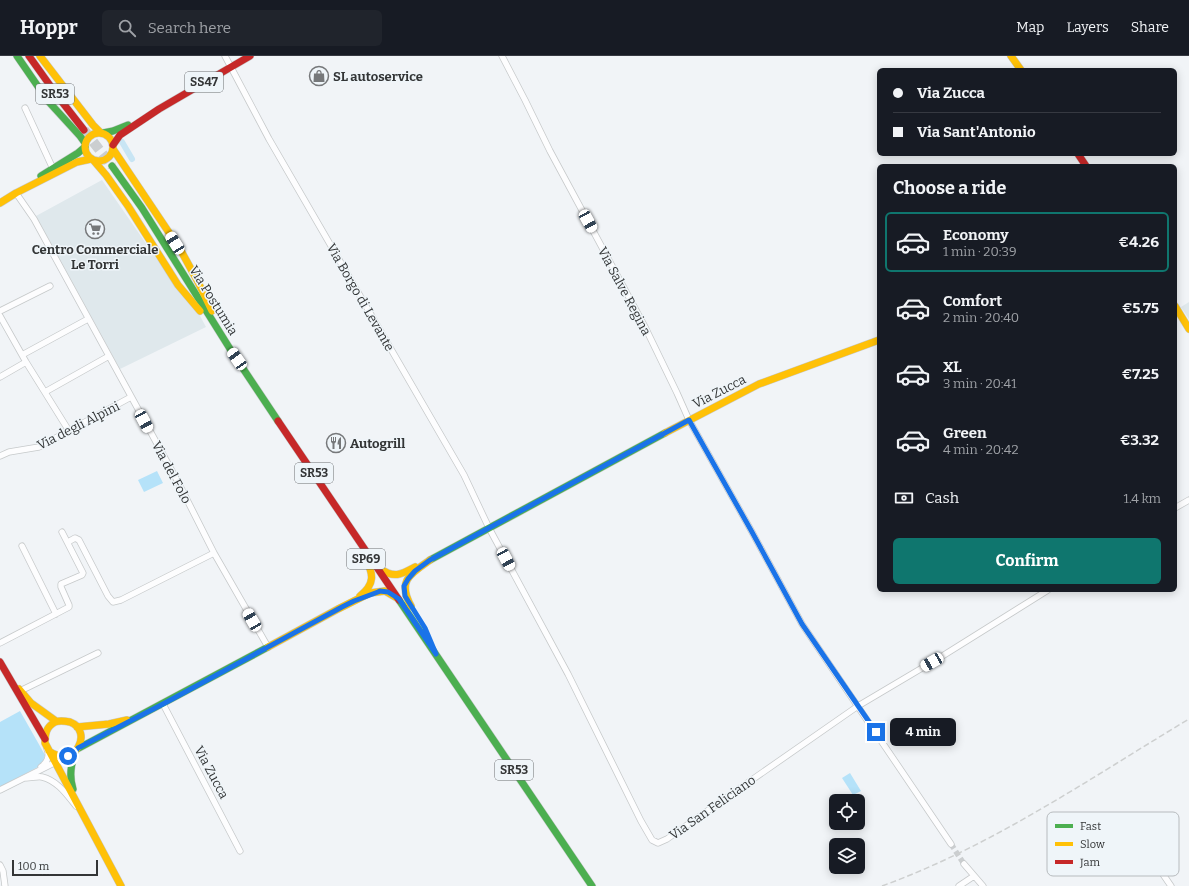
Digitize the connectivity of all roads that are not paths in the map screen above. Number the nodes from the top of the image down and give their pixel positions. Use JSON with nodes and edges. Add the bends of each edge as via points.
{"nodes":[{"id":1,"x":17,"y":56,"type":"edge"},
{"id":2,"x":29,"y":56,"type":"edge"},
{"id":3,"x":40,"y":56,"type":"edge"},
{"id":4,"x":225,"y":56,"type":"edge"},
{"id":5,"x":250,"y":56,"type":"edge"},
{"id":6,"x":502,"y":56,"type":"edge"},
{"id":7,"x":1011,"y":56,"type":"edge"},
{"id":8,"x":231,"y":67,"type":"junction"},
{"id":9,"x":1020,"y":68,"type":"edge"},
{"id":10,"x":25,"y":108,"type":"dead end"},
{"id":11,"x":159,"y":109,"type":"junction"},
{"id":12,"x":84,"y":130,"type":"tunnel mouth"},
{"id":13,"x":102,"y":133,"type":"junction"},
{"id":14,"x":85,"y":145,"type":"junction"},
{"id":15,"x":113,"y":147,"type":"junction"},
{"id":16,"x":92,"y":160,"type":"junction"},
{"id":17,"x":112,"y":166,"type":"tunnel mouth"},
{"id":18,"x":54,"y":171,"type":"junction"},
{"id":19,"x":16,"y":193,"type":"junction"},
{"id":20,"x":0,"y":203,"type":"edge"},
{"id":21,"x":50,"y":286,"type":"dead end"},
{"id":22,"x":1177,"y":309,"type":"edge"},
{"id":23,"x":0,"y":311,"type":"edge"},
{"id":24,"x":0,"y":316,"type":"edge"},
{"id":25,"x":88,"y":319,"type":"junction"},
{"id":26,"x":1189,"y":329,"type":"edge"},
{"id":27,"x":877,"y":341,"type":"edge"},
{"id":28,"x":232,"y":352,"type":"junction"},
{"id":29,"x":22,"y":355,"type":"junction"},
{"id":30,"x":109,"y":356,"type":"junction"},
{"id":31,"x":26,"y":362,"type":"junction"},
{"id":32,"x":0,"y":377,"type":"edge"},
{"id":33,"x":45,"y":392,"type":"junction"},
{"id":34,"x":131,"y":397,"type":"junction"},
{"id":35,"x":689,"y":420,"type":"junction"},
{"id":36,"x":69,"y":431,"type":"junction"},
{"id":37,"x":0,"y":456,"type":"edge"},
{"id":38,"x":1189,"y":500,"type":"edge"},
{"id":39,"x":1177,"y":507,"type":"edge"},
{"id":40,"x":342,"y":514,"type":"junction"},
{"id":41,"x":489,"y":528,"type":"junction"},
{"id":42,"x":62,"y":532,"type":"dead end"},
{"id":43,"x":68,"y":542,"type":"junction"},
{"id":44,"x":22,"y":546,"type":"dead end"},
{"id":45,"x":214,"y":553,"type":"junction"},
{"id":46,"x":430,"y":560,"type":"junction"},
{"id":47,"x":375,"y":564,"type":"junction"},
{"id":48,"x":1045,"y":592,"type":"edge"},
{"id":49,"x":399,"y":599,"type":"junction"},
{"id":50,"x":354,"y":601,"type":"junction"},
{"id":51,"x":56,"y":614,"type":"junction"},
{"id":52,"x":0,"y":643,"type":"edge"},
{"id":53,"x":268,"y":647,"type":"junction"},
{"id":54,"x":98,"y":652,"type":"dead end"},
{"id":55,"x":436,"y":654,"type":"junction"},
{"id":56,"x":0,"y":662,"type":"edge"},
{"id":57,"x":8,"y":678,"type":"junction"},
{"id":58,"x":20,"y":691,"type":"junction"},
{"id":59,"x":163,"y":704,"type":"junction"},
{"id":60,"x":858,"y":706,"type":"junction"},
{"id":61,"x":135,"y":719,"type":"junction"},
{"id":62,"x":56,"y":721,"type":"junction"},
{"id":63,"x":77,"y":727,"type":"junction"},
{"id":64,"x":45,"y":739,"type":"junction"},
{"id":65,"x":48,"y":749,"type":"junction"},
{"id":66,"x":77,"y":750,"type":"junction"},
{"id":67,"x":68,"y":756,"type":"junction"},
{"id":68,"x":55,"y":762,"type":"junction"},
{"id":69,"x":22,"y":779,"type":"junction"},
{"id":70,"x":0,"y":790,"type":"edge"},
{"id":71,"x":82,"y":814,"type":"junction"},
{"id":72,"x":951,"y":844,"type":"tunnel mouth"},
{"id":73,"x":240,"y":850,"type":"dead end"},
{"id":74,"x":964,"y":864,"type":"tunnel mouth"},
{"id":75,"x":0,"y":865,"type":"edge"},
{"id":76,"x":974,"y":876,"type":"junction"},
{"id":77,"x":1164,"y":876,"type":"edge"},
{"id":78,"x":5,"y":886,"type":"edge"},
{"id":79,"x":121,"y":886,"type":"edge"},
{"id":80,"x":592,"y":886,"type":"edge"},
{"id":81,"x":959,"y":886,"type":"edge"},
{"id":82,"x":983,"y":886,"type":"edge"},
{"id":83,"x":1170,"y":886,"type":"edge"}],
"edges":[{"from":1,"to":14,"type":"main road","via":[[48,101]]},
{"from":2,"to":12,"type":"main road","number":"SR53"},
{"from":3,"to":13,"type":"main road"},
{"from":4,"to":8,"type":"street","name":"Via Borgo di Levante"},
{"from":5,"to":8,"type":"main road","number":"SS47"},
{"from":6,"to":35,"type":"street","name":"Via Salve Regina","via":[[553,158],[645,327]]},
{"from":7,"to":9,"type":"main road"},
{"from":8,"to":11,"type":"main road","number":"SS47"},
{"from":8,"to":41,"type":"street","name":"Via Borgo di Levante","via":[[269,139],[464,475]]},
{"from":10,"to":18,"type":"street"},
{"from":11,"to":13,"type":"main road","number":"SS47","via":[[123,127]]},
{"from":11,"to":15,"type":"main road","number":"SS47","via":[[120,135]]},
{"from":13,"to":14,"type":"main road","number":"SS47","via":[[89,136]]},
{"from":13,"to":15,"type":"main road","via":[[111,139]]},
{"from":14,"to":16,"type":"main road","via":[[85,152]]},
{"from":14,"to":18,"type":"main road"},
{"from":15,"to":16,"type":"main road","number":"SS47","via":[[107,159],[98,162]]},
{"from":15,"to":28,"type":"main road","via":[[192,269]]},
{"from":16,"to":18,"type":"main road","via":[[77,162]]},
{"from":16,"to":28,"type":"main road","via":[[126,203],[180,287]]},
{"from":17,"to":28,"type":"main road","name":"Via Postumia","number":"SR53","via":[[142,208]]},
{"from":18,"to":19,"type":"main road"},
{"from":19,"to":20,"type":"main road"},
{"from":19,"to":25,"type":"street","name":"Via del Folo","via":[[34,220]]},
{"from":21,"to":23,"type":"street"},
{"from":22,"to":26,"type":"main road"},
{"from":24,"to":29,"type":"street"},
{"from":25,"to":29,"type":"street"},
{"from":25,"to":30,"type":"street","name":"Via del Folo"},
{"from":27,"to":35,"type":"main road","name":"Via Zucca","number":"SP69","via":[[759,384]]},
{"from":28,"to":40,"type":"main road","name":"Via Postumia","number":"SR53"},
{"from":29,"to":31,"type":"street"},
{"from":30,"to":33,"type":"street"},
{"from":30,"to":34,"type":"street","name":"Via del Folo"},
{"from":31,"to":32,"type":"street"},
{"from":31,"to":33,"type":"street"},
{"from":33,"to":36,"type":"street"},
{"from":34,"to":36,"type":"street","name":"Via degli Alpini"},
{"from":34,"to":45,"type":"street","name":"Via del Folo"},
{"from":35,"to":41,"type":"main road","name":"Via Zucca","number":"SP69"},
{"from":35,"to":60,"type":"street","name":"Via Salve Regina","via":[[802,624]]},
{"from":36,"to":37,"type":"street","name":"Via degli Alpini","via":[[39,447]]},
{"from":38,"to":39,"type":"street"},
{"from":40,"to":47,"type":"main road","number":"SR53"},
{"from":40,"to":50,"type":"main road","number":"SP69","via":[[352,538],[369,564],[372,575],[369,588]]},
{"from":41,"to":46,"type":"main road","name":"Via Zucca","number":"SP69"},
{"from":41,"to":60,"type":"street","name":"Via San Feliciano","via":[[568,674],[641,821],[652,840],[658,843],[667,840]]},
{"from":42,"to":43,"type":"street"},
{"from":43,"to":45,"type":"street","via":[[75,538],[79,540],[113,602]]},
{"from":43,"to":51,"type":"street","via":[[83,574],[61,584],[69,606]]},
{"from":44,"to":51,"type":"street"},
{"from":45,"to":53,"type":"street","name":"Via del Folo"},
{"from":46,"to":47,"type":"main road","number":"SP69","via":[[396,576],[388,574]]},
{"from":46,"to":55,"type":"main road","number":"SP69","via":[[410,575],[404,590]]},
{"from":47,"to":49,"type":"main road","number":"SR53"},
{"from":48,"to":60,"type":"street","name":"Via San Feliciano"},
{"from":49,"to":50,"type":"main road","number":"SP69","via":[[388,592],[380,591]]},
{"from":49,"to":55,"type":"main road","number":"SR53"},
{"from":50,"to":53,"type":"main road","number":"SP69"},
{"from":51,"to":52,"type":"street"},
{"from":53,"to":59,"type":"main road","number":"SP69"},
{"from":54,"to":58,"type":"street"},
{"from":55,"to":80,"type":"main road","number":"SR53"},
{"from":56,"to":57,"type":"main road","number":"SP69"},
{"from":57,"to":58,"type":"main road","number":"SP69"},
{"from":57,"to":64,"type":"main road","number":"SP69"},
{"from":58,"to":62,"type":"main road","number":"SP69","via":[[30,703]]},
{"from":59,"to":61,"type":"main road","number":"SP69"},
{"from":59,"to":73,"type":"street","name":"Via Zucca"},
{"from":60,"to":72,"type":"street","name":"Via Salve Regina"},
{"from":61,"to":63,"type":"main road","number":"SP69"},
{"from":61,"to":66,"type":"main road","number":"SP69"},
{"from":62,"to":63,"type":"main road","number":"SP69","via":[[68,721]]},
{"from":62,"to":64,"type":"main road","via":[[48,728]]},
{"from":63,"to":66,"type":"main road","via":[[81,743]]},
{"from":64,"to":65,"type":"main road","number":"SP69"},
{"from":65,"to":67,"type":"main road","via":[[58,756]]},
{"from":65,"to":68,"type":"main road"},
{"from":65,"to":69,"type":"street","via":[[47,762]]},
{"from":66,"to":67,"type":"main road","number":"SP69"},
{"from":66,"to":71,"type":"main road","via":[[70,767],[71,782]]},
{"from":67,"to":68,"type":"street"},
{"from":68,"to":69,"type":"street"},
{"from":68,"to":71,"type":"main road"},
{"from":69,"to":70,"type":"street"},
{"from":69,"to":71,"type":"street","via":[[41,777],[49,780],[61,788]]},
{"from":71,"to":79,"type":"main road"},
{"from":74,"to":76,"type":"street"},
{"from":75,"to":78,"type":"street"},
{"from":76,"to":81,"type":"street"},
{"from":76,"to":82,"type":"street"},
{"from":77,"to":83,"type":"street"}]}
